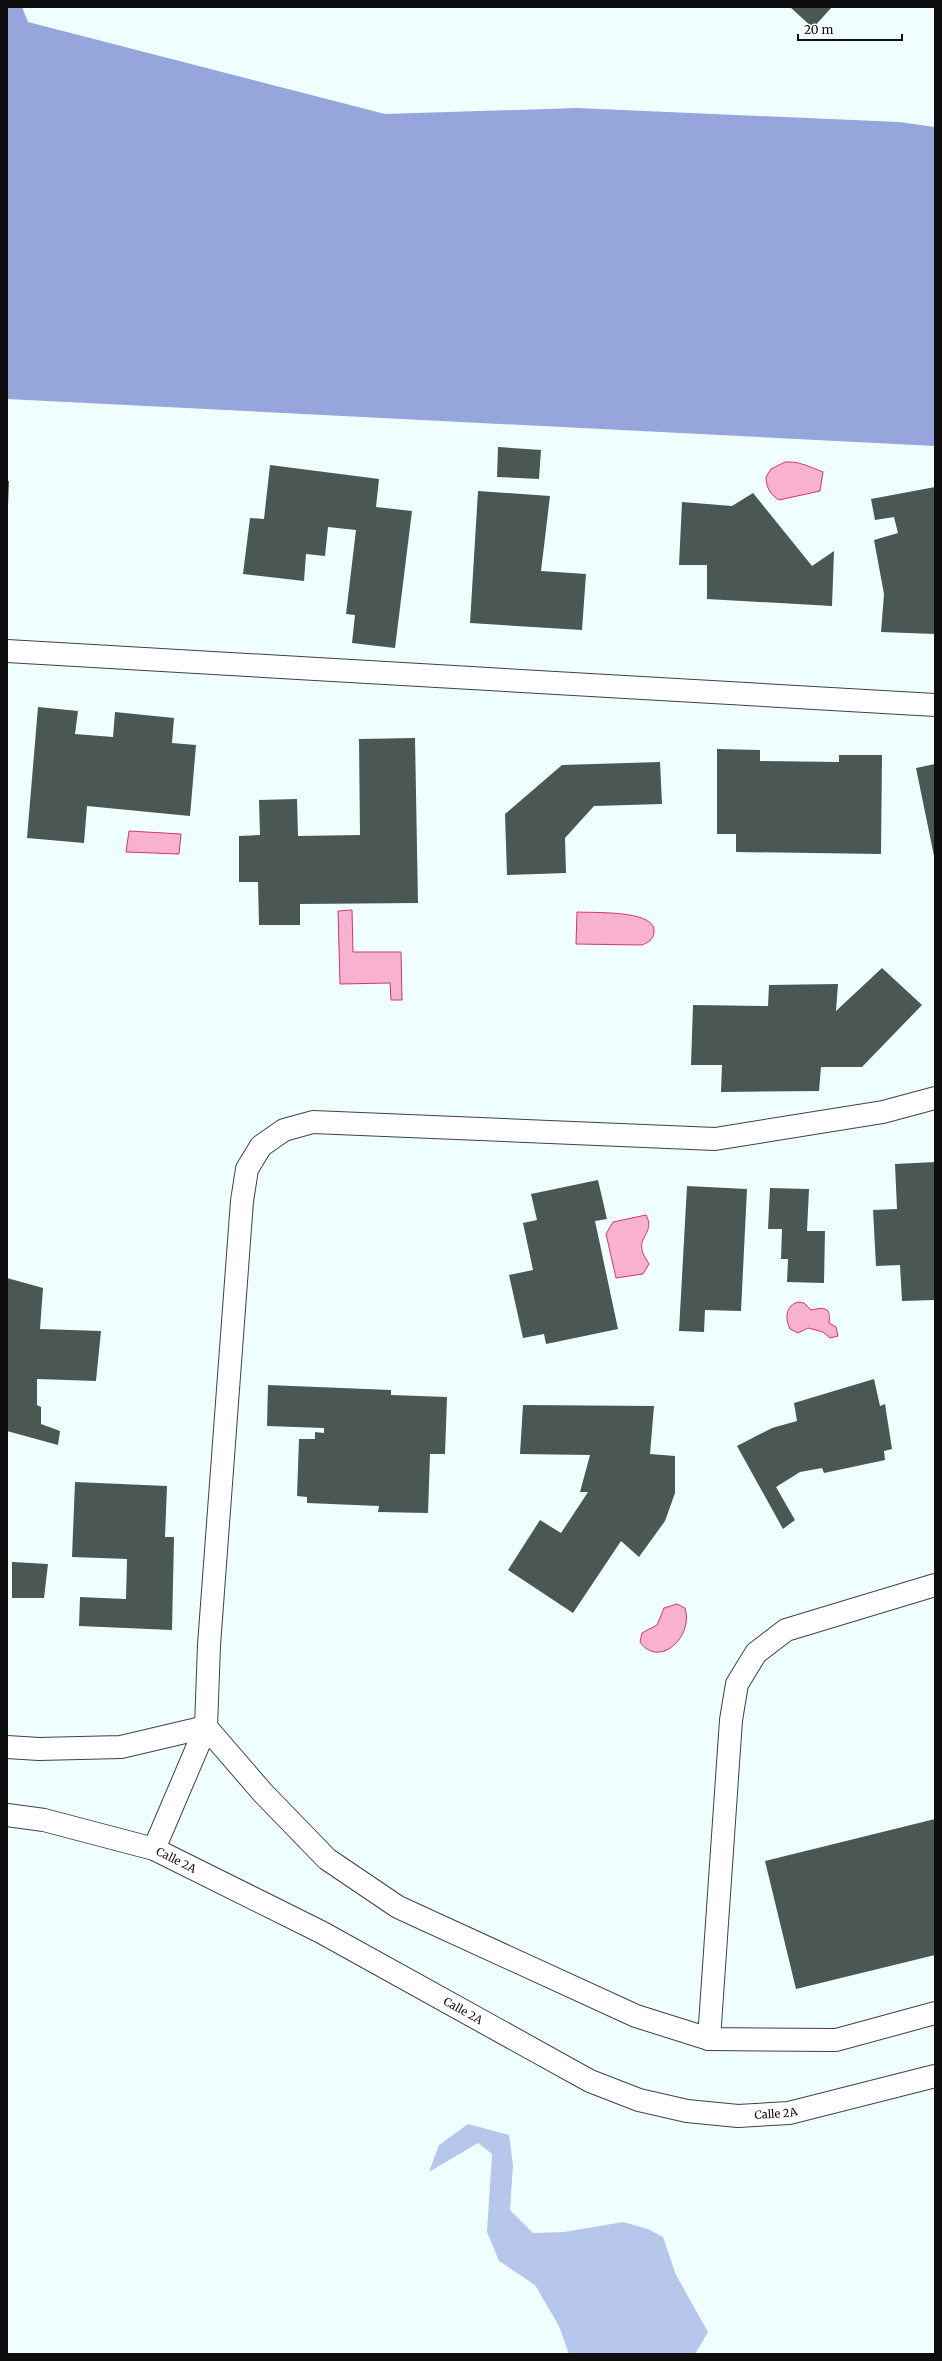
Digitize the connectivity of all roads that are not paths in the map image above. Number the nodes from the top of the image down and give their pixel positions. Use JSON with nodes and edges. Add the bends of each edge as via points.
{"nodes":[{"id":1,"x":7,"y":651,"type":"edge"},
{"id":2,"x":935,"y":705,"type":"edge"},
{"id":3,"x":935,"y":1098,"type":"edge"},
{"id":4,"x":935,"y":1585,"type":"edge"},
{"id":5,"x":206,"y":1727,"type":"junction"},
{"id":6,"x":7,"y":1747,"type":"edge"},
{"id":7,"x":7,"y":1815,"type":"edge"},
{"id":8,"x":154,"y":1849,"type":"junction"},
{"id":9,"x":935,"y":2013,"type":"edge"},
{"id":10,"x":709,"y":2040,"type":"junction"},
{"id":11,"x":935,"y":2076,"type":"edge"}],
"edges":[{"from":1,"to":2,"type":"street"},
{"from":3,"to":5,"type":"street","via":[[883,1112],[715,1139],[314,1122],[284,1130],[261,1146],[247,1169],[242,1200],[209,1645]]},
{"from":4,"to":10,"type":"street","via":[[786,1630],[756,1653],[737,1684],[731,1720]]},
{"from":5,"to":6,"type":"street","via":[[121,1747]]},
{"from":5,"to":8,"type":"street"},
{"from":5,"to":10,"type":"street","via":[[263,1793],[327,1859],[398,1907],[636,2016]]},
{"from":7,"to":8,"type":"street","name":"Calle 2A","via":[[44,1820]]},
{"from":8,"to":11,"type":"street","name":"Calle 2A","via":[[321,1932],[590,2081],[639,2100],[687,2111],[731,2115],[788,2113]]},
{"from":9,"to":10,"type":"street","via":[[836,2040]]}]}
